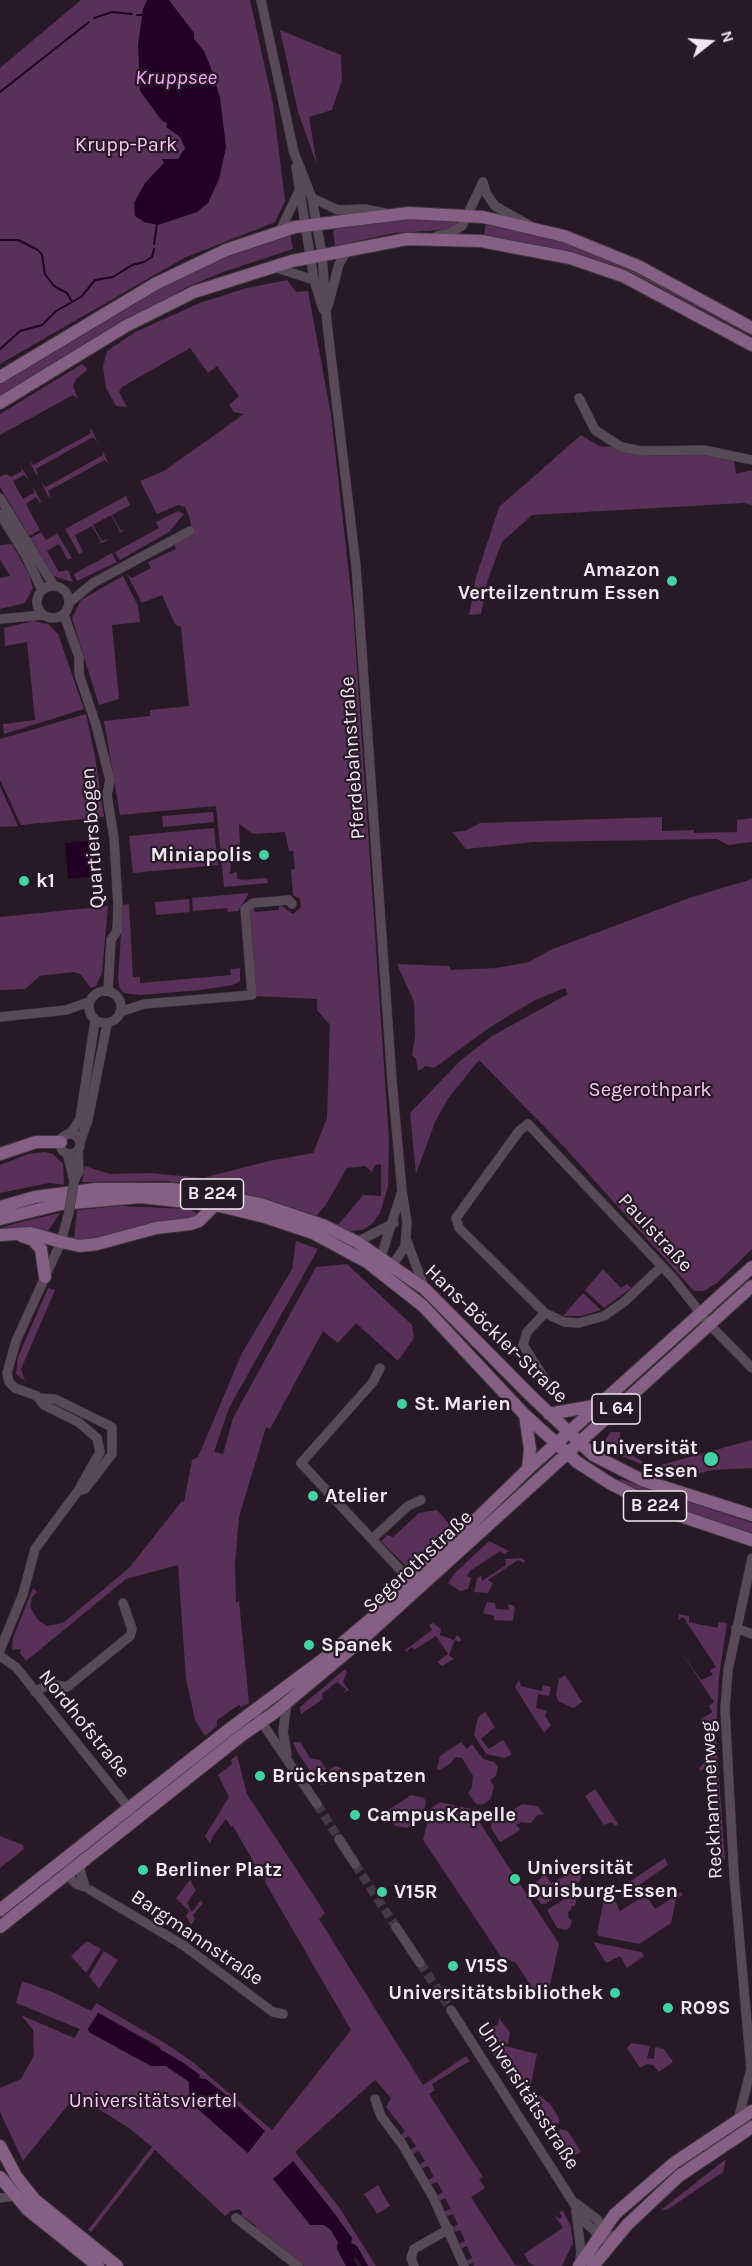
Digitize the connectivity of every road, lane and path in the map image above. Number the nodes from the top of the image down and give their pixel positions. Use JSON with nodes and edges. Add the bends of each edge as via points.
{"nodes":[{"id":1,"x":261,"y":0,"type":"edge"},
{"id":2,"x":293,"y":150,"type":"junction"},
{"id":3,"x":299,"y":191,"type":"junction"},
{"id":4,"x":312,"y":198,"type":"junction"},
{"id":5,"x":391,"y":214,"type":"junction"},
{"id":6,"x":467,"y":215,"type":"junction"},
{"id":7,"x":311,"y":225,"type":"junction"},
{"id":8,"x":533,"y":227,"type":"junction"},
{"id":9,"x":280,"y":231,"type":"junction"},
{"id":10,"x":423,"y":238,"type":"junction"},
{"id":11,"x":349,"y":248,"type":"junction"},
{"id":12,"x":316,"y":256,"type":"junction"},
{"id":13,"x":272,"y":266,"type":"junction"},
{"id":14,"x":314,"y":280,"type":"junction"},
{"id":15,"x":327,"y":308,"type":"junction"},
{"id":16,"x":327,"y":323,"type":"junction"},
{"id":17,"x":752,"y":328,"type":"edge"},
{"id":18,"x":752,"y":345,"type":"edge"},
{"id":19,"x":0,"y":377,"type":"edge"},
{"id":20,"x":579,"y":398,"type":"dead end"},
{"id":21,"x":0,"y":403,"type":"edge"},
{"id":22,"x":752,"y":460,"type":"edge"},
{"id":23,"x":0,"y":498,"type":"edge"},
{"id":24,"x":0,"y":514,"type":"edge"},
{"id":25,"x":190,"y":531,"type":"dead end"},
{"id":26,"x":93,"y":583,"type":"junction"},
{"id":27,"x":54,"y":586,"type":"junction"},
{"id":28,"x":42,"y":590,"type":"junction"},
{"id":29,"x":65,"y":591,"type":"junction"},
{"id":30,"x":70,"y":603,"type":"junction"},
{"id":31,"x":37,"y":606,"type":"junction"},
{"id":32,"x":43,"y":615,"type":"junction"},
{"id":33,"x":64,"y":615,"type":"junction"},
{"id":34,"x":15,"y":616,"type":"junction"},
{"id":35,"x":0,"y":619,"type":"edge"},
{"id":36,"x":292,"y":904,"type":"dead end"},
{"id":37,"x":108,"y":991,"type":"junction"},
{"id":38,"x":119,"y":999,"type":"junction"},
{"id":39,"x":89,"y":1002,"type":"junction"},
{"id":40,"x":144,"y":1004,"type":"junction"},
{"id":41,"x":66,"y":1010,"type":"junction"},
{"id":42,"x":120,"y":1012,"type":"junction"},
{"id":43,"x":0,"y":1017,"type":"edge"},
{"id":44,"x":92,"y":1017,"type":"junction"},
{"id":45,"x":107,"y":1024,"type":"junction"},
{"id":46,"x":65,"y":1138,"type":"junction"},
{"id":47,"x":79,"y":1146,"type":"junction"},
{"id":48,"x":0,"y":1154,"type":"edge"},
{"id":49,"x":67,"y":1154,"type":"junction"},
{"id":50,"x":74,"y":1182,"type":"junction"},
{"id":51,"x":402,"y":1191,"type":"junction"},
{"id":52,"x":4,"y":1204,"type":"edge"},
{"id":53,"x":215,"y":1205,"type":"junction"},
{"id":54,"x":0,"y":1220,"type":"edge"},
{"id":55,"x":394,"y":1223,"type":"junction"},
{"id":56,"x":6,"y":1234,"type":"edge"},
{"id":57,"x":407,"y":1239,"type":"junction"},
{"id":58,"x":61,"y":1242,"type":"junction"},
{"id":59,"x":357,"y":1242,"type":"junction"},
{"id":60,"x":662,"y":1266,"type":"junction"},
{"id":61,"x":384,"y":1267,"type":"junction"},
{"id":62,"x":752,"y":1267,"type":"edge"},
{"id":63,"x":45,"y":1277,"type":"junction"},
{"id":64,"x":752,"y":1286,"type":"edge"},
{"id":65,"x":425,"y":1289,"type":"junction"},
{"id":66,"x":545,"y":1313,"type":"junction"},
{"id":67,"x":706,"y":1319,"type":"junction"},
{"id":68,"x":380,"y":1368,"type":"dead end"},
{"id":69,"x":752,"y":1368,"type":"edge"},
{"id":70,"x":553,"y":1392,"type":"dead end"},
{"id":71,"x":38,"y":1398,"type":"junction"},
{"id":72,"x":600,"y":1405,"type":"junction"},
{"id":73,"x":549,"y":1414,"type":"junction"},
{"id":74,"x":525,"y":1415,"type":"junction"},
{"id":75,"x":569,"y":1433,"type":"junction"},
{"id":76,"x":579,"y":1442,"type":"junction"},
{"id":77,"x":557,"y":1443,"type":"junction"},
{"id":78,"x":567,"y":1452,"type":"junction"},
{"id":79,"x":528,"y":1469,"type":"junction"},
{"id":80,"x":78,"y":1491,"type":"junction"},
{"id":81,"x":421,"y":1500,"type":"dead end"},
{"id":82,"x":752,"y":1515,"type":"edge"},
{"id":83,"x":372,"y":1539,"type":"junction"},
{"id":84,"x":752,"y":1540,"type":"edge"},
{"id":85,"x":752,"y":1558,"type":"edge"},
{"id":86,"x":409,"y":1584,"type":"junction"},
{"id":87,"x":408,"y":1600,"type":"junction"},
{"id":88,"x":123,"y":1603,"type":"dead end"},
{"id":89,"x":736,"y":1628,"type":"junction"},
{"id":90,"x":752,"y":1634,"type":"edge"},
{"id":91,"x":0,"y":1650,"type":"edge"},
{"id":92,"x":0,"y":1656,"type":"edge"},
{"id":93,"x":35,"y":1692,"type":"junction"},
{"id":94,"x":287,"y":1702,"type":"junction"},
{"id":95,"x":258,"y":1716,"type":"junction"},
{"id":96,"x":290,"y":1762,"type":"junction"},
{"id":97,"x":317,"y":1804,"type":"tunnel mouth"},
{"id":98,"x":133,"y":1813,"type":"junction"},
{"id":99,"x":339,"y":1839,"type":"tunnel mouth"},
{"id":100,"x":68,"y":1857,"type":"junction"},
{"id":101,"x":82,"y":1862,"type":"junction"},
{"id":102,"x":355,"y":1864,"type":"tunnel mouth"},
{"id":103,"x":67,"y":1874,"type":"junction"},
{"id":104,"x":90,"y":1890,"type":"dead end"},
{"id":105,"x":0,"y":1910,"type":"edge"},
{"id":106,"x":0,"y":1927,"type":"edge"},
{"id":107,"x":396,"y":1927,"type":"tunnel mouth"},
{"id":108,"x":420,"y":1963,"type":"tunnel mouth"},
{"id":109,"x":749,"y":2009,"type":"edge"},
{"id":110,"x":451,"y":2010,"type":"tunnel mouth"},
{"id":111,"x":283,"y":2014,"type":"dead end"},
{"id":112,"x":751,"y":2046,"type":"edge"},
{"id":113,"x":752,"y":2070,"type":"edge"},
{"id":114,"x":375,"y":2099,"type":"dead end"},
{"id":115,"x":752,"y":2111,"type":"edge"},
{"id":116,"x":738,"y":2120,"type":"junction"},
{"id":117,"x":752,"y":2127,"type":"edge"},
{"id":118,"x":1,"y":2151,"type":"edge"},
{"id":119,"x":0,"y":2177,"type":"edge"},
{"id":120,"x":650,"y":2183,"type":"junction"},
{"id":121,"x":14,"y":2196,"type":"junction"},
{"id":122,"x":0,"y":2198,"type":"edge"},
{"id":123,"x":575,"y":2203,"type":"junction"},
{"id":124,"x":647,"y":2205,"type":"junction"},
{"id":125,"x":236,"y":2218,"type":"dead end"},
{"id":126,"x":449,"y":2229,"type":"junction"},
{"id":127,"x":602,"y":2234,"type":"junction"},
{"id":128,"x":619,"y":2234,"type":"junction"},
{"id":129,"x":602,"y":2253,"type":"junction"},
{"id":130,"x":98,"y":2266,"type":"edge"},
{"id":131,"x":117,"y":2266,"type":"edge"},
{"id":132,"x":298,"y":2266,"type":"edge"},
{"id":133,"x":414,"y":2266,"type":"edge"},
{"id":134,"x":464,"y":2266,"type":"edge"},
{"id":135,"x":579,"y":2266,"type":"edge"},
{"id":136,"x":593,"y":2266,"type":"edge"}],
"edges":[{"from":1,"to":2,"type":"street","name":"Pferdebahnstraße"},
{"from":2,"to":3,"type":"street","name":"Pferdebahnstraße"},
{"from":2,"to":4,"type":"street","name":"Pferdebahnstraße"},
{"from":3,"to":7,"type":"street","name":"Pferdebahnstraße"},
{"from":3,"to":9,"type":"street"},
{"from":4,"to":5,"type":"street","via":[[333,209]]},
{"from":4,"to":7,"type":"street","name":"Pferdebahnstraße"},
{"from":5,"to":6,"type":"main road"},
{"from":5,"to":7,"type":"main road"},
{"from":6,"to":8,"type":"main road"},
{"from":6,"to":8,"type":"street","via":[[483,182],[495,206]]},
{"from":6,"to":10,"type":"street","via":[[462,226],[454,231]]},
{"from":7,"to":9,"type":"main road"},
{"from":7,"to":12,"type":"street","name":"Pferdebahnstraße"},
{"from":8,"to":17,"type":"main road","via":[[631,262]]},
{"from":9,"to":19,"type":"main road","via":[[226,250],[170,277]]},
{"from":10,"to":11,"type":"main road"},
{"from":10,"to":18,"type":"main road","via":[[499,243],[581,262],[623,276]]},
{"from":11,"to":12,"type":"main road"},
{"from":11,"to":15,"type":"street","name":"Pferdebahnstraße","via":[[338,267]]},
{"from":12,"to":13,"type":"main road"},
{"from":12,"to":14,"type":"street","name":"Pferdebahnstraße"},
{"from":12,"to":15,"type":"street","name":"Pferdebahnstraße"},
{"from":13,"to":14,"type":"street"},
{"from":13,"to":21,"type":"main road","via":[[164,306]]},
{"from":14,"to":16,"type":"street","name":"Pferdebahnstraße"},
{"from":15,"to":16,"type":"street","name":"Pferdebahnstraße"},
{"from":16,"to":51,"type":"street","name":"Pferdebahnstraße","via":[[356,566]]},
{"from":20,"to":22,"type":"street","via":[[595,430],[621,447],[641,451],[706,450]]},
{"from":23,"to":27,"type":"street"},
{"from":24,"to":28,"type":"street"},
{"from":25,"to":26,"type":"street"},
{"from":26,"to":29,"type":"street"},
{"from":26,"to":30,"type":"street"},
{"from":27,"to":28,"type":"street"},
{"from":27,"to":29,"type":"street"},
{"from":28,"to":31,"type":"street"},
{"from":29,"to":30,"type":"street"},
{"from":30,"to":33,"type":"street"},
{"from":31,"to":32,"type":"street"},
{"from":31,"to":34,"type":"street"},
{"from":32,"to":33,"type":"street"},
{"from":32,"to":34,"type":"street"},
{"from":33,"to":37,"type":"street","name":"Quartiersbogen","via":[[79,657],[79,674],[110,780],[107,795],[118,906]]},
{"from":34,"to":35,"type":"street"},
{"from":36,"to":40,"type":"street","via":[[289,900],[252,903],[245,909],[252,994]]},
{"from":37,"to":38,"type":"street"},
{"from":37,"to":39,"type":"street","via":[[96,993]]},
{"from":38,"to":40,"type":"street"},
{"from":38,"to":42,"type":"street"},
{"from":39,"to":41,"type":"street"},
{"from":39,"to":44,"type":"street"},
{"from":40,"to":42,"type":"street"},
{"from":41,"to":43,"type":"street"},
{"from":41,"to":44,"type":"street"},
{"from":42,"to":45,"type":"street"},
{"from":44,"to":45,"type":"street"},
{"from":44,"to":46,"type":"street","via":[[80,1119]]},
{"from":45,"to":47,"type":"street"},
{"from":46,"to":47,"type":"street"},
{"from":46,"to":48,"type":"main road","via":[[36,1142]]},
{"from":46,"to":49,"type":"street","via":[[62,1150]]},
{"from":47,"to":49,"type":"street"},
{"from":47,"to":50,"type":"street","via":[[80,1172]]},
{"from":49,"to":50,"type":"street"},
{"from":50,"to":58,"type":"street","bridge":true},
{"from":51,"to":55,"type":"street","name":"Pferdebahnstraße"},
{"from":51,"to":57,"type":"street","name":"Pferdebahnstraße"},
{"from":52,"to":59,"type":"main road","name":"Hans-Böckler-Straße","number":"B 224","via":[[96,1189],[172,1189],[270,1207]]},
{"from":53,"to":54,"type":"main road","name":"Hans-Böckler-Straße","number":"B 224","via":[[140,1197],[97,1199]]},
{"from":53,"to":58,"type":"main road","via":[[199,1221],[190,1224],[156,1228],[97,1244]]},
{"from":53,"to":61,"type":"main road","name":"Hans-Böckler-Straße","number":"B 224","via":[[289,1224]]},
{"from":55,"to":59,"type":"street"},
{"from":55,"to":61,"type":"street","name":"Pferdebahnstraße"},
{"from":56,"to":58,"type":"main road","via":[[31,1233]]},
{"from":56,"to":63,"type":"main road","via":[[33,1240],[41,1249]]},
{"from":57,"to":61,"type":"street"},
{"from":57,"to":65,"type":"street","name":"Pferdebahnstraße"},
{"from":58,"to":63,"type":"street"},
{"from":59,"to":61,"type":"main road","name":"Hans-Böckler-Straße","number":"B 224"},
{"from":60,"to":66,"type":"street","via":[[604,1316],[573,1323],[556,1321]]},
{"from":60,"to":66,"type":"street","name":"Paulstraße","via":[[528,1124],[458,1213],[457,1223]]},
{"from":60,"to":67,"type":"street","name":"Paulstraße"},
{"from":61,"to":65,"type":"main road","name":"Hans-Böckler-Straße","number":"B 224"},
{"from":61,"to":74,"type":"main road","name":"Hans-Böckler-Straße","number":"B 224"},
{"from":62,"to":67,"type":"main road","number":"L 64"},
{"from":63,"to":71,"type":"street","via":[[12,1351],[7,1373],[15,1388]]},
{"from":64,"to":67,"type":"main road","number":"L 64"},
{"from":65,"to":73,"type":"main road","name":"Hans-Böckler-Straße","number":"B 224"},
{"from":66,"to":70,"type":"street","via":[[527,1332],[523,1345]]},
{"from":67,"to":69,"type":"street","name":"Paulstraße"},
{"from":67,"to":72,"type":"main road","name":"Segerothstraße","number":"L 64"},
{"from":67,"to":76,"type":"main road","name":"Segerothstraße","number":"L 64"},
{"from":68,"to":83,"type":"street","via":[[373,1382],[301,1463]]},
{"from":71,"to":80,"type":"street","via":[[78,1422],[99,1441],[98,1456]]},
{"from":71,"to":80,"type":"street","via":[[55,1399],[112,1426],[112,1454],[85,1489]]},
{"from":72,"to":73,"type":"main road"},
{"from":72,"to":75,"type":"main road","name":"Segerothstraße","number":"L 64"},
{"from":73,"to":75,"type":"main road","name":"Hans-Böckler-Straße","number":"B 224"},
{"from":74,"to":77,"type":"main road","name":"Hans-Böckler-Straße","number":"B 224"},
{"from":74,"to":79,"type":"main road","via":[[530,1449]]},
{"from":75,"to":76,"type":"main road","name":"Hans-Böckler-Straße","number":"B 224"},
{"from":75,"to":77,"type":"main road","name":"Segerothstraße","number":"L 64"},
{"from":76,"to":78,"type":"main road","name":"Segerothstraße","number":"L 64"},
{"from":76,"to":82,"type":"main road","number":"B 224","via":[[593,1455],[642,1480]]},
{"from":77,"to":78,"type":"main road","number":"B 224"},
{"from":77,"to":79,"type":"main road","name":"Segerothstraße","number":"L 64"},
{"from":78,"to":84,"type":"main road","number":"B 224","via":[[637,1498]]},
{"from":78,"to":87,"type":"main road","name":"Segerothstraße","number":"L 64"},
{"from":79,"to":86,"type":"main road","name":"Segerothstraße","number":"L 64"},
{"from":80,"to":91,"type":"street","via":[[35,1549],[23,1594]]},
{"from":81,"to":83,"type":"street","via":[[408,1506]]},
{"from":83,"to":86,"type":"street"},
{"from":85,"to":89,"type":"street","name":"Reckhammerweg"},
{"from":86,"to":87,"type":"street"},
{"from":86,"to":95,"type":"main road","name":"Segerothstraße","number":"L 64"},
{"from":87,"to":94,"type":"main road","name":"Segerothstraße","number":"L 64"},
{"from":88,"to":93,"type":"street","via":[[132,1629],[130,1636],[68,1687],[50,1684]]},
{"from":89,"to":90,"type":"street"},
{"from":89,"to":109,"type":"street","name":"Reckhammerweg","via":[[725,1708],[735,1876]]},
{"from":92,"to":93,"type":"street","name":"Nordhofstraße","via":[[12,1662]]},
{"from":93,"to":98,"type":"street","name":"Nordhofstraße"},
{"from":94,"to":95,"type":"main road","name":"Segerothstraße","number":"L 64"},
{"from":94,"to":96,"type":"street","via":[[283,1732]]},
{"from":95,"to":96,"type":"street"},
{"from":95,"to":98,"type":"main road","name":"Segerothstraße","number":"L 64"},
{"from":96,"to":97,"type":"street"},
{"from":98,"to":100,"type":"main road","name":"Segerothstraße","number":"L 64"},
{"from":98,"to":101,"type":"main road","name":"Segerothstraße","number":"L 64"},
{"from":99,"to":102,"type":"street"},
{"from":100,"to":103,"type":"street"},
{"from":100,"to":105,"type":"main road","name":"Segerothstraße","number":"L 64"},
{"from":101,"to":103,"type":"main road","name":"Segerothstraße","number":"L 64"},
{"from":101,"to":103,"type":"street","via":[[85,1887],[75,1884]]},
{"from":103,"to":106,"type":"main road","name":"Segerothstraße","number":"L 64"},
{"from":104,"to":111,"type":"street","name":"Bargmannstraße","via":[[183,1945],[273,2012]]},
{"from":107,"to":108,"type":"street"},
{"from":109,"to":112,"type":"street","name":"Reckhammerweg"},
{"from":110,"to":123,"type":"street","name":"Universitätsstraße"},
{"from":112,"to":113,"type":"street","name":"Reckhammerweg"},
{"from":113,"to":116,"type":"street","name":"Reckhammerweg"},
{"from":114,"to":126,"type":"street","via":[[381,2116],[419,2170]]},
{"from":115,"to":116,"type":"main road"},
{"from":116,"to":120,"type":"main road"},
{"from":117,"to":124,"type":"main road","via":[[679,2176]]},
{"from":118,"to":131,"type":"main road","via":[[42,2207]]},
{"from":119,"to":121,"type":"main road"},
{"from":120,"to":124,"type":"main road","via":[[645,2196]]},
{"from":120,"to":127,"type":"main road"},
{"from":121,"to":122,"type":"street"},
{"from":121,"to":130,"type":"main road"},
{"from":123,"to":127,"type":"street","name":"Universitätsstraße"},
{"from":123,"to":135,"type":"street","name":"Universitätsstraße"},
{"from":124,"to":128,"type":"main road"},
{"from":125,"to":132,"type":"street"},
{"from":126,"to":133,"type":"street","via":[[414,2249]]},
{"from":126,"to":134,"type":"street"},
{"from":127,"to":128,"type":"street"},
{"from":127,"to":129,"type":"street"},
{"from":127,"to":135,"type":"main road"},
{"from":128,"to":129,"type":"main road"},
{"from":129,"to":136,"type":"main road"}]}
